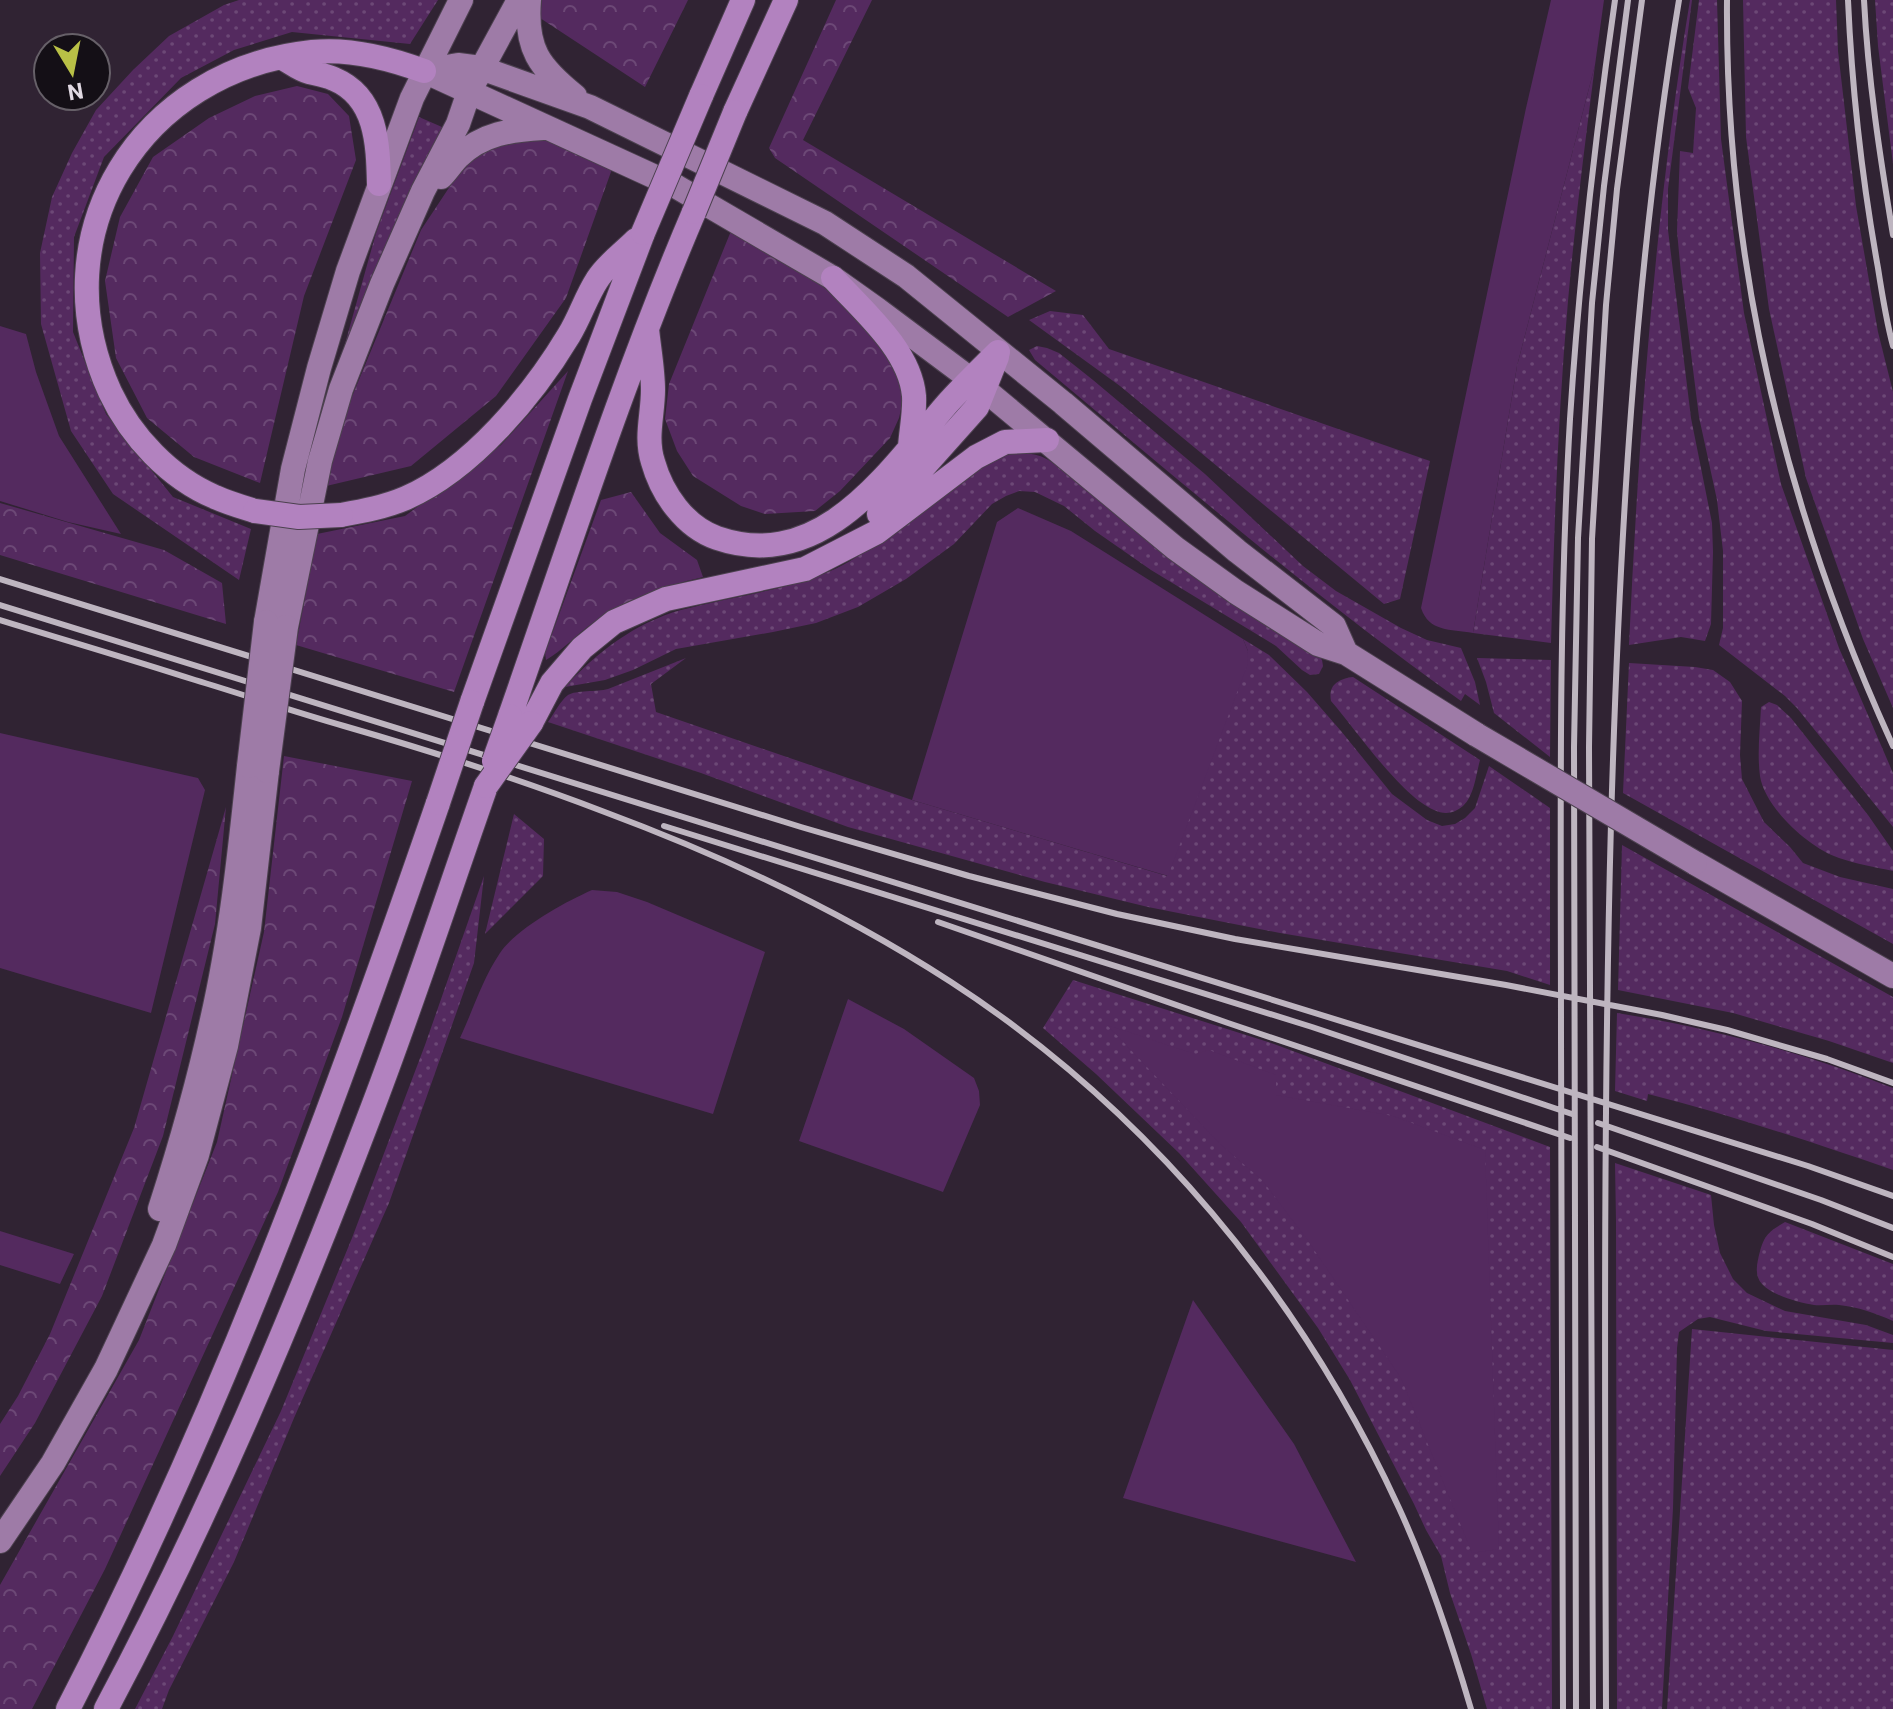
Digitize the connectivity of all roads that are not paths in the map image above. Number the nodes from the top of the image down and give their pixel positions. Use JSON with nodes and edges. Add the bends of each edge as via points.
{"nodes":[{"id":1,"x":461,"y":0,"type":"edge"},
{"id":2,"x":519,"y":0,"type":"edge"},
{"id":3,"x":529,"y":0,"type":"edge"},
{"id":4,"x":743,"y":0,"type":"edge"},
{"id":5,"x":786,"y":0,"type":"edge"},
{"id":6,"x":281,"y":57,"type":"junction"},
{"id":7,"x":481,"y":68,"type":"junction"},
{"id":8,"x":424,"y":71,"type":"junction"},
{"id":9,"x":469,"y":92,"type":"junction"},
{"id":10,"x":590,"y":107,"type":"junction"},
{"id":11,"x":547,"y":128,"type":"junction"},
{"id":12,"x":379,"y":184,"type":"junction"},
{"id":13,"x":423,"y":191,"type":"junction"},
{"id":14,"x":643,"y":233,"type":"junction"},
{"id":15,"x":833,"y":278,"type":"junction"},
{"id":16,"x":647,"y":329,"type":"junction"},
{"id":17,"x":998,"y":352,"type":"junction"},
{"id":18,"x":977,"y":384,"type":"junction"},
{"id":19,"x":1047,"y":440,"type":"junction"},
{"id":20,"x":910,"y":447,"type":"junction"},
{"id":21,"x":840,"y":551,"type":"junction"},
{"id":22,"x":276,"y":624,"type":"junction"},
{"id":23,"x":1346,"y":653,"type":"junction"},
{"id":24,"x":520,"y":719,"type":"junction"},
{"id":25,"x":258,"y":768,"type":"junction"},
{"id":26,"x":1893,"y":976,"type":"edge"},
{"id":27,"x":0,"y":1518,"type":"edge"},
{"id":28,"x":0,"y":1541,"type":"edge"},
{"id":29,"x":121,"y":1680,"type":"junction"},
{"id":30,"x":68,"y":1709,"type":"edge"},
{"id":31,"x":106,"y":1709,"type":"edge"},
{"id":32,"x":118,"y":1709,"type":"edge"}],
"edges":[{"from":1,"to":8,"type":"main road"},
{"from":2,"to":7,"type":"main road"},
{"from":3,"to":10,"type":"main road","via":[[536,55],[551,76]]},
{"from":4,"to":14,"type":"highway","bridge":true},
{"from":5,"to":16,"type":"highway","bridge":true},
{"from":6,"to":8,"type":"highway","via":[[364,54]]},
{"from":6,"to":12,"type":"highway","via":[[337,80],[361,101],[376,133]]},
{"from":6,"to":14,"type":"highway","bridge":true,"via":[[220,78],[159,121],[115,177],[87,258],[91,338],[119,411],[146,447],[213,497],[255,511],[341,515],[407,497],[442,478],[477,449],[543,375],[597,278]]},
{"from":7,"to":8,"type":"main road","via":[[458,65]]},
{"from":7,"to":9,"type":"main road"},
{"from":7,"to":10,"type":"main road"},
{"from":8,"to":9,"type":"main road"},
{"from":8,"to":12,"type":"main road"},
{"from":9,"to":11,"type":"main road"},
{"from":9,"to":13,"type":"main road"},
{"from":10,"to":17,"type":"main road","via":[[825,223],[906,276]]},
{"from":11,"to":13,"type":"main road","via":[[484,138]]},
{"from":11,"to":15,"type":"main road","via":[[677,187]]},
{"from":12,"to":22,"type":"main road","via":[[348,271],[297,455]]},
{"from":13,"to":22,"type":"main road","via":[[341,389]]},
{"from":14,"to":30,"type":"highway","bridge":true,"via":[[332,1101],[257,1293],[142,1558]]},
{"from":15,"to":18,"type":"main road"},
{"from":15,"to":20,"type":"highway","via":[[897,348],[905,364],[914,396]]},
{"from":16,"to":20,"type":"highway","via":[[653,390],[651,458],[672,504],[709,535],[759,546],[813,535],[864,498]]},
{"from":16,"to":24,"type":"highway"},
{"from":17,"to":18,"type":"highway"},
{"from":17,"to":23,"type":"main road","via":[[1334,626]]},
{"from":18,"to":19,"type":"main road"},
{"from":18,"to":20,"type":"highway"},
{"from":18,"to":21,"type":"highway","via":[[977,407],[967,420]]},
{"from":19,"to":21,"type":"highway","via":[[1005,442],[976,457],[877,532]]},
{"from":19,"to":23,"type":"main road","via":[[1236,592],[1318,644]]},
{"from":21,"to":24,"type":"highway","via":[[805,569],[666,599],[614,622],[582,648]]},
{"from":22,"to":25,"type":"main road","bridge":true},
{"from":23,"to":26,"type":"main road","bridge":true,"via":[[1477,735]]},
{"from":24,"to":29,"type":"highway","bridge":true,"via":[[486,786],[370,1115],[295,1308]]},
{"from":25,"to":27,"type":"main road","via":[[213,1018],[156,1222],[95,1357],[44,1452]]},
{"from":25,"to":28,"type":"main road","via":[[249,928],[197,1155],[164,1245],[106,1369],[53,1463]]},
{"from":29,"to":31,"type":"highway"},
{"from":29,"to":32,"type":"highway"}]}
